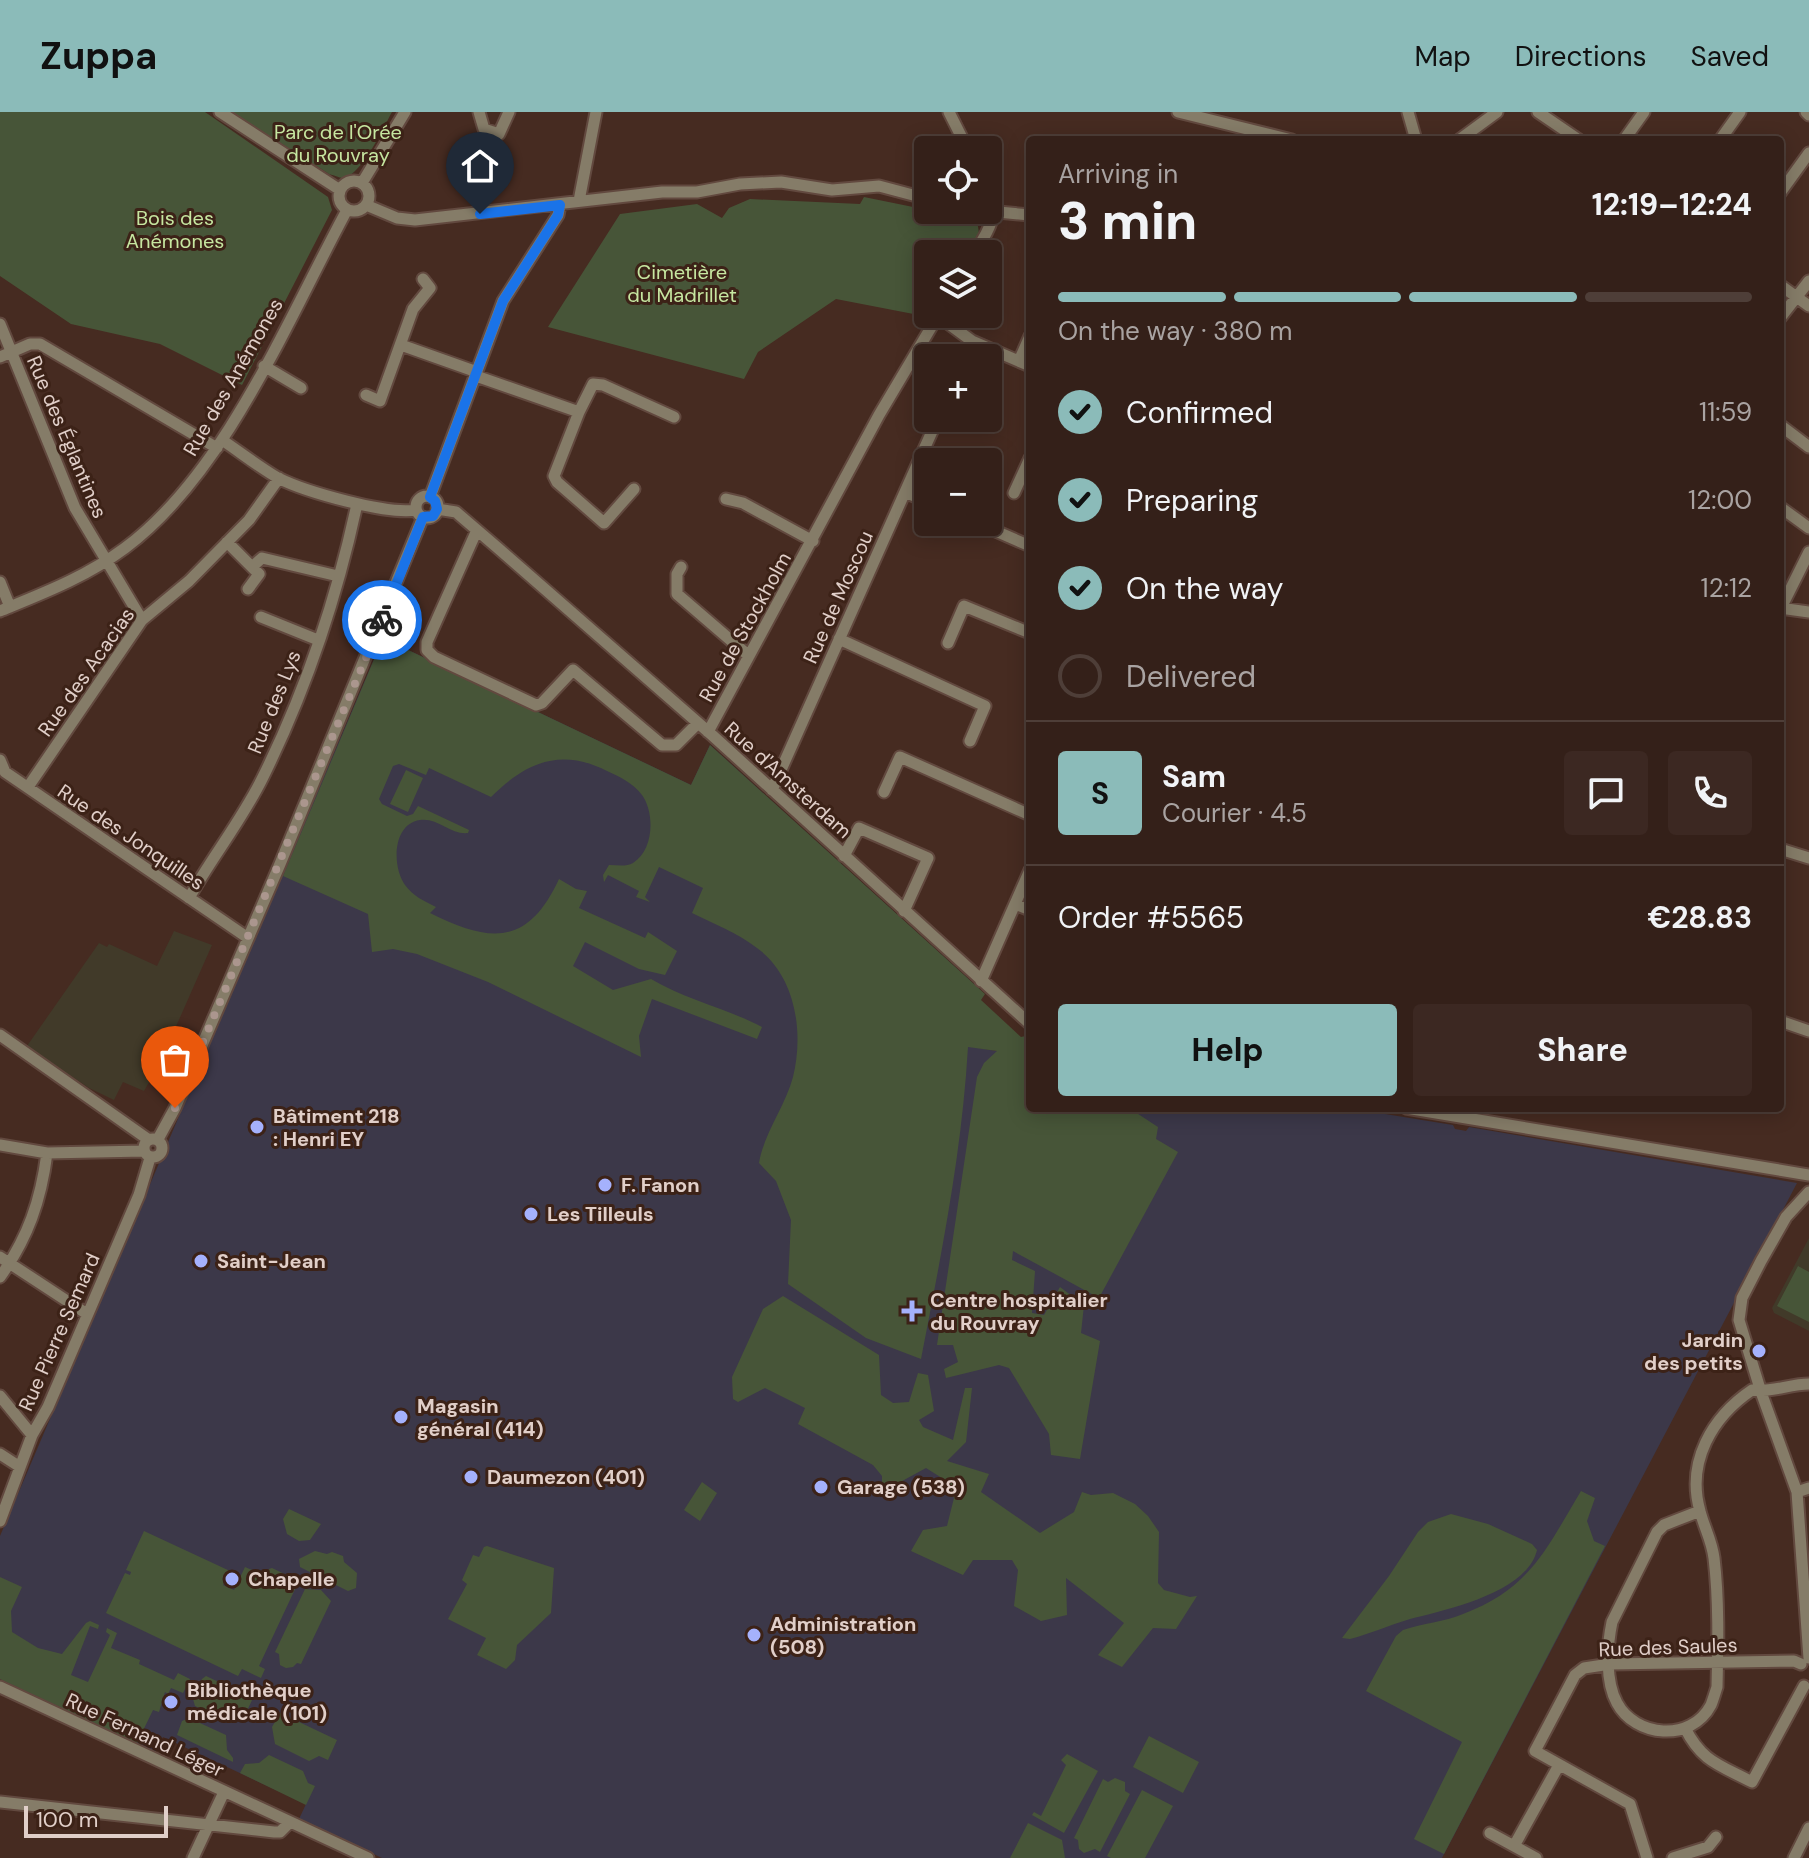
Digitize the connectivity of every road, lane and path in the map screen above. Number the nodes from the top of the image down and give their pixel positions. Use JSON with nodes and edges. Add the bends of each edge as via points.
{"nodes":[{"id":1,"x":220,"y":112,"type":"edge"},
{"id":2,"x":405,"y":112,"type":"edge"},
{"id":3,"x":479,"y":112,"type":"edge"},
{"id":4,"x":509,"y":112,"type":"edge"},
{"id":5,"x":596,"y":112,"type":"edge"},
{"id":6,"x":949,"y":112,"type":"edge"},
{"id":7,"x":1178,"y":112,"type":"edge"},
{"id":8,"x":1408,"y":112,"type":"edge"},
{"id":9,"x":1497,"y":112,"type":"edge"},
{"id":10,"x":1538,"y":112,"type":"edge"},
{"id":11,"x":1644,"y":112,"type":"edge"},
{"id":12,"x":1740,"y":112,"type":"edge"},
{"id":13,"x":961,"y":136,"type":"edge"},
{"id":14,"x":1276,"y":136,"type":"edge"},
{"id":15,"x":1415,"y":136,"type":"edge"},
{"id":16,"x":1464,"y":136,"type":"edge"},
{"id":17,"x":1573,"y":136,"type":"edge"},
{"id":18,"x":1627,"y":136,"type":"edge"},
{"id":19,"x":1723,"y":136,"type":"edge"},
{"id":20,"x":1809,"y":153,"type":"edge"},
{"id":21,"x":362,"y":183,"type":"junction"},
{"id":22,"x":1784,"y":187,"type":"edge"},
{"id":23,"x":340,"y":190,"type":"junction"},
{"id":24,"x":914,"y":195,"type":"edge"},
{"id":25,"x":579,"y":201,"type":"junction"},
{"id":26,"x":366,"y":205,"type":"junction"},
{"id":27,"x":560,"y":205,"type":"junction"},
{"id":28,"x":347,"y":210,"type":"junction"},
{"id":29,"x":1002,"y":213,"type":"edge"},
{"id":30,"x":1026,"y":215,"type":"edge"},
{"id":31,"x":423,"y":279,"type":"dead end"},
{"id":32,"x":1809,"y":281,"type":"edge"},
{"id":33,"x":1784,"y":288,"type":"edge"},
{"id":34,"x":1795,"y":296,"type":"junction"},
{"id":35,"x":1809,"y":306,"type":"edge"},
{"id":36,"x":1784,"y":312,"type":"edge"},
{"id":37,"x":0,"y":324,"type":"edge"},
{"id":38,"x":931,"y":328,"type":"edge"},
{"id":39,"x":956,"y":328,"type":"edge"},
{"id":40,"x":972,"y":341,"type":"junction"},
{"id":41,"x":971,"y":344,"type":"edge"},
{"id":42,"x":401,"y":345,"type":"junction"},
{"id":43,"x":6,"y":355,"type":"edge"},
{"id":44,"x":1024,"y":364,"type":"edge"},
{"id":45,"x":264,"y":366,"type":"junction"},
{"id":46,"x":476,"y":374,"type":"junction"},
{"id":47,"x":301,"y":388,"type":"dead end"},
{"id":48,"x":366,"y":395,"type":"dead end"},
{"id":49,"x":579,"y":412,"type":"junction"},
{"id":50,"x":674,"y":417,"type":"dead end"},
{"id":51,"x":1784,"y":429,"type":"edge"},
{"id":52,"x":932,"y":432,"type":"edge"},
{"id":53,"x":219,"y":444,"type":"junction"},
{"id":54,"x":1809,"y":447,"type":"edge"},
{"id":55,"x":1026,"y":467,"type":"edge"},
{"id":56,"x":279,"y":478,"type":"junction"},
{"id":57,"x":634,"y":489,"type":"dead end"},
{"id":58,"x":905,"y":492,"type":"junction"},
{"id":59,"x":1014,"y":493,"type":"dead end"},
{"id":60,"x":914,"y":496,"type":"edge"},
{"id":61,"x":430,"y":497,"type":"junction"},
{"id":62,"x":726,"y":499,"type":"dead end"},
{"id":63,"x":357,"y":504,"type":"junction"},
{"id":64,"x":437,"y":509,"type":"junction"},
{"id":65,"x":1784,"y":510,"type":"edge"},
{"id":66,"x":420,"y":513,"type":"junction"},
{"id":67,"x":1809,"y":528,"type":"edge"},
{"id":68,"x":477,"y":530,"type":"junction"},
{"id":69,"x":1002,"y":534,"type":"edge"},
{"id":70,"x":813,"y":541,"type":"junction"},
{"id":71,"x":227,"y":542,"type":"junction"},
{"id":72,"x":1026,"y":544,"type":"edge"},
{"id":73,"x":1809,"y":552,"type":"edge"},
{"id":74,"x":105,"y":562,"type":"junction"},
{"id":75,"x":252,"y":567,"type":"junction"},
{"id":76,"x":681,"y":567,"type":"dead end"},
{"id":77,"x":338,"y":576,"type":"junction"},
{"id":78,"x":0,"y":582,"type":"edge"},
{"id":79,"x":248,"y":589,"type":"dead end"},
{"id":80,"x":1784,"y":600,"type":"edge"},
{"id":81,"x":5,"y":609,"type":"edge"},
{"id":82,"x":1784,"y":609,"type":"edge"},
{"id":83,"x":1809,"y":612,"type":"edge"},
{"id":84,"x":261,"y":617,"type":"dead end"},
{"id":85,"x":142,"y":620,"type":"junction"},
{"id":86,"x":1026,"y":631,"type":"edge"},
{"id":87,"x":839,"y":639,"type":"junction"},
{"id":88,"x":318,"y":640,"type":"junction"},
{"id":89,"x":948,"y":643,"type":"dead end"},
{"id":90,"x":749,"y":656,"type":"junction"},
{"id":91,"x":698,"y":723,"type":"junction"},
{"id":92,"x":708,"y":732,"type":"junction"},
{"id":93,"x":970,"y":741,"type":"dead end"},
{"id":94,"x":0,"y":760,"type":"edge"},
{"id":95,"x":3,"y":774,"type":"edge"},
{"id":96,"x":28,"y":787,"type":"junction"},
{"id":97,"x":772,"y":790,"type":"junction"},
{"id":98,"x":884,"y":792,"type":"dead end"},
{"id":99,"x":1026,"y":813,"type":"edge"},
{"id":100,"x":1784,"y":850,"type":"edge"},
{"id":101,"x":844,"y":856,"type":"junction"},
{"id":102,"x":1809,"y":858,"type":"edge"},
{"id":103,"x":1026,"y":879,"type":"edge"},
{"id":104,"x":189,"y":898,"type":"junction"},
{"id":105,"x":1015,"y":904,"type":"junction"},
{"id":106,"x":1026,"y":908,"type":"edge"},
{"id":107,"x":904,"y":911,"type":"junction"},
{"id":108,"x":248,"y":938,"type":"junction"},
{"id":109,"x":981,"y":981,"type":"junction"},
{"id":110,"x":1026,"y":1020,"type":"edge"},
{"id":111,"x":1784,"y":1022,"type":"edge"},
{"id":112,"x":1809,"y":1031,"type":"edge"},
{"id":113,"x":0,"y":1035,"type":"edge"},
{"id":114,"x":1430,"y":1112,"type":"edge"},
{"id":115,"x":0,"y":1145,"type":"edge"},
{"id":116,"x":150,"y":1147,"type":"junction"},
{"id":117,"x":47,"y":1153,"type":"junction"},
{"id":118,"x":1809,"y":1175,"type":"edge"},
{"id":119,"x":1809,"y":1192,"type":"edge"},
{"id":120,"x":5,"y":1260,"type":"edge"},
{"id":121,"x":0,"y":1277,"type":"edge"},
{"id":122,"x":87,"y":1314,"type":"junction"},
{"id":123,"x":1809,"y":1384,"type":"edge"},
{"id":124,"x":1761,"y":1392,"type":"junction"},
{"id":125,"x":0,"y":1396,"type":"edge"},
{"id":126,"x":32,"y":1435,"type":"junction"},
{"id":127,"x":0,"y":1454,"type":"edge"},
{"id":128,"x":20,"y":1467,"type":"junction"},
{"id":129,"x":1803,"y":1490,"type":"edge"},
{"id":130,"x":1700,"y":1511,"type":"junction"},
{"id":131,"x":0,"y":1521,"type":"edge"},
{"id":132,"x":1806,"y":1661,"type":"edge"},
{"id":133,"x":1717,"y":1662,"type":"junction"},
{"id":134,"x":1610,"y":1664,"type":"junction"},
{"id":135,"x":0,"y":1687,"type":"edge"},
{"id":136,"x":1806,"y":1687,"type":"edge"},
{"id":137,"x":1685,"y":1728,"type":"junction"},
{"id":138,"x":1559,"y":1765,"type":"junction"},
{"id":139,"x":224,"y":1792,"type":"junction"},
{"id":140,"x":0,"y":1802,"type":"edge"},
{"id":141,"x":275,"y":1817,"type":"junction"},
{"id":142,"x":287,"y":1825,"type":"junction"},
{"id":143,"x":209,"y":1826,"type":"junction"},
{"id":144,"x":1809,"y":1828,"type":"edge"},
{"id":145,"x":1490,"y":1833,"type":"dead end"},
{"id":146,"x":1716,"y":1837,"type":"dead end"},
{"id":147,"x":1514,"y":1846,"type":"junction"},
{"id":148,"x":193,"y":1858,"type":"edge"},
{"id":149,"x":354,"y":1858,"type":"edge"},
{"id":150,"x":368,"y":1858,"type":"edge"},
{"id":151,"x":1536,"y":1858,"type":"edge"},
{"id":152,"x":1647,"y":1858,"type":"edge"},
{"id":153,"x":1673,"y":1858,"type":"edge"},
{"id":154,"x":1794,"y":1858,"type":"edge"}],
"edges":[{"from":1,"to":23,"type":"street"},
{"from":2,"to":21,"type":"street"},
{"from":3,"to":4,"type":"street","via":[[484,129],[499,134]]},
{"from":5,"to":25,"type":"street"},
{"from":6,"to":13,"type":"street"},
{"from":7,"to":14,"type":"street"},
{"from":8,"to":15,"type":"street"},
{"from":9,"to":16,"type":"street"},
{"from":10,"to":17,"type":"street"},
{"from":11,"to":18,"type":"street"},
{"from":12,"to":19,"type":"street"},
{"from":20,"to":22,"type":"street"},
{"from":21,"to":23,"type":"street","via":[[351,181]]},
{"from":21,"to":26,"type":"street","via":[[369,193]]},
{"from":23,"to":28,"type":"street","via":[[339,200]]},
{"from":24,"to":25,"type":"street","via":[[879,186],[832,190],[781,182]]},
{"from":25,"to":27,"type":"street"},
{"from":26,"to":27,"type":"street","via":[[411,220]]},
{"from":26,"to":28,"type":"street"},
{"from":27,"to":46,"type":"street","via":[[503,301]]},
{"from":28,"to":45,"type":"street","name":"Rue des Anémones"},
{"from":29,"to":30,"type":"street"},
{"from":31,"to":42,"type":"street","via":[[430,288],[413,309]]},
{"from":32,"to":34,"type":"street"},
{"from":33,"to":34,"type":"street"},
{"from":34,"to":35,"type":"street"},
{"from":34,"to":36,"type":"street"},
{"from":37,"to":43,"type":"street","name":"Rue des Églantines"},
{"from":38,"to":70,"type":"street","name":"Rue de Stockholm"},
{"from":39,"to":40,"type":"street"},
{"from":40,"to":41,"type":"street"},
{"from":40,"to":44,"type":"street"},
{"from":42,"to":46,"type":"street"},
{"from":42,"to":48,"type":"street","via":[[380,401]]},
{"from":43,"to":53,"type":"street","via":[[30,344],[49,348]]},
{"from":43,"to":74,"type":"street","name":"Rue des Églantines"},
{"from":45,"to":47,"type":"street"},
{"from":45,"to":53,"type":"street","name":"Rue des Anémones"},
{"from":46,"to":49,"type":"street"},
{"from":46,"to":61,"type":"street"},
{"from":49,"to":50,"type":"street","via":[[593,384]]},
{"from":49,"to":57,"type":"street","via":[[554,476],[557,482],[604,523]]},
{"from":51,"to":54,"type":"street"},
{"from":52,"to":58,"type":"street","name":"Rue de Moscou"},
{"from":53,"to":56,"type":"street"},
{"from":53,"to":74,"type":"street","name":"Rue des Anémones","via":[[172,505]]},
{"from":55,"to":59,"type":"street"},
{"from":56,"to":63,"type":"street"},
{"from":56,"to":71,"type":"street","name":"Rue des Acacias"},
{"from":58,"to":60,"type":"street"},
{"from":58,"to":87,"type":"street","name":"Rue de Moscou"},
{"from":61,"to":64,"type":"street"},
{"from":61,"to":66,"type":"street","via":[[417,503]]},
{"from":62,"to":70,"type":"street"},
{"from":63,"to":66,"type":"street"},
{"from":63,"to":77,"type":"street","name":"Rue des Lys"},
{"from":64,"to":66,"type":"street","via":[[433,516]]},
{"from":64,"to":68,"type":"street","name":"Rue de Stockholm","via":[[456,512]]},
{"from":65,"to":67,"type":"street"},
{"from":66,"to":108,"type":"street","name":"Rue Pierre Semard"},
{"from":68,"to":91,"type":"street","name":"Rue de Stockholm"},
{"from":68,"to":91,"type":"street","via":[[427,642],[434,657],[536,705],[573,670],[662,745],[676,745]]},
{"from":69,"to":72,"type":"street"},
{"from":70,"to":90,"type":"street","name":"Rue de Stockholm"},
{"from":71,"to":75,"type":"street"},
{"from":71,"to":85,"type":"street","name":"Rue des Acacias"},
{"from":73,"to":80,"type":"street"},
{"from":74,"to":81,"type":"street","name":"Rue des Anémones"},
{"from":74,"to":85,"type":"street","name":"Rue des Églantines"},
{"from":75,"to":77,"type":"street","via":[[262,558]]},
{"from":75,"to":79,"type":"street","via":[[259,574]]},
{"from":76,"to":90,"type":"street","via":[[677,594]]},
{"from":77,"to":88,"type":"street","name":"Rue des Lys"},
{"from":78,"to":81,"type":"street"},
{"from":82,"to":83,"type":"street"},
{"from":84,"to":88,"type":"street"},
{"from":85,"to":96,"type":"street","name":"Rue des Acacias"},
{"from":86,"to":89,"type":"street","via":[[964,606]]},
{"from":87,"to":93,"type":"street","via":[[985,706]]},
{"from":87,"to":97,"type":"street","name":"Rue de Moscou"},
{"from":88,"to":104,"type":"street","name":"Rue des Lys","via":[[263,777]]},
{"from":90,"to":92,"type":"street","name":"Rue de Stockholm"},
{"from":91,"to":92,"type":"street","name":"Rue de Stockholm"},
{"from":92,"to":97,"type":"street","name":"Rue d'Amsterdam"},
{"from":94,"to":95,"type":"street","name":"Rue des Jonquilles"},
{"from":95,"to":96,"type":"street","name":"Rue des Jonquilles"},
{"from":96,"to":104,"type":"street","name":"Rue des Jonquilles"},
{"from":97,"to":101,"type":"street","name":"Rue d'Amsterdam"},
{"from":98,"to":99,"type":"street","via":[[900,757]]},
{"from":100,"to":102,"type":"street"},
{"from":101,"to":107,"type":"street","name":"Rue d'Amsterdam"},
{"from":101,"to":107,"type":"street","name":"Rue d'Amsterdam","via":[[859,828],[928,858]]},
{"from":103,"to":105,"type":"street"},
{"from":104,"to":108,"type":"street","name":"Rue des Jonquilles"},
{"from":105,"to":106,"type":"street"},
{"from":105,"to":109,"type":"street"},
{"from":107,"to":109,"type":"street","name":"Rue d'Amsterdam"},
{"from":108,"to":116,"type":"street","name":"Rue Pierre Semard","via":[[175,1108]]},
{"from":109,"to":110,"type":"street","name":"Rue d'Amsterdam"},
{"from":111,"to":112,"type":"street"},
{"from":113,"to":116,"type":"street"},
{"from":114,"to":118,"type":"street"},
{"from":115,"to":117,"type":"street"},
{"from":116,"to":117,"type":"street"},
{"from":116,"to":122,"type":"street","name":"Rue Pierre Semard","via":[[139,1195]]},
{"from":117,"to":120,"type":"street","via":[[37,1207]]},
{"from":119,"to":124,"type":"street","via":[[1786,1217],[1739,1310]]},
{"from":120,"to":121,"type":"street"},
{"from":120,"to":122,"type":"street"},
{"from":122,"to":126,"type":"street","name":"Rue Pierre Semard"},
{"from":123,"to":124,"type":"street"},
{"from":124,"to":129,"type":"street"},
{"from":124,"to":130,"type":"street","via":[[1752,1390],[1733,1402],[1706,1438],[1695,1485]]},
{"from":125,"to":126,"type":"street"},
{"from":126,"to":128,"type":"street","name":"Rue Pierre Semard"},
{"from":127,"to":128,"type":"street"},
{"from":128,"to":131,"type":"street","name":"Rue Pierre Semard"},
{"from":129,"to":132,"type":"street"},
{"from":130,"to":133,"type":"street","via":[[1715,1559]]},
{"from":130,"to":134,"type":"street","via":[[1657,1532],[1612,1622]]},
{"from":132,"to":133,"type":"street","name":"Rue des Saules"},
{"from":132,"to":136,"type":"street","via":[[1797,1676]]},
{"from":133,"to":134,"type":"street","name":"Rue des Saules"},
{"from":133,"to":137,"type":"street","via":[[1710,1708]]},
{"from":134,"to":137,"type":"street","via":[[1611,1690],[1627,1717],[1652,1731]]},
{"from":134,"to":138,"type":"street","name":"Rue des Saules","via":[[1575,1675],[1535,1751]]},
{"from":135,"to":139,"type":"street","name":"Rue Fernand Léger"},
{"from":136,"to":137,"type":"street","via":[[1752,1782],[1705,1757]]},
{"from":138,"to":147,"type":"street"},
{"from":138,"to":152,"type":"street","via":[[1630,1804]]},
{"from":139,"to":141,"type":"street","name":"Rue Fernand Léger"},
{"from":139,"to":143,"type":"street"},
{"from":140,"to":143,"type":"street"},
{"from":141,"to":142,"type":"street","name":"Rue Fernand Léger"},
{"from":141,"to":150,"type":"street","name":"Rue Fernand Léger"},
{"from":142,"to":143,"type":"street","via":[[280,1832]]},
{"from":142,"to":149,"type":"street","name":"Rue Fernand Léger"},
{"from":143,"to":148,"type":"street"},
{"from":144,"to":154,"type":"street"},
{"from":145,"to":147,"type":"street"},
{"from":146,"to":153,"type":"street","via":[[1708,1847]]},
{"from":147,"to":151,"type":"street"}]}
